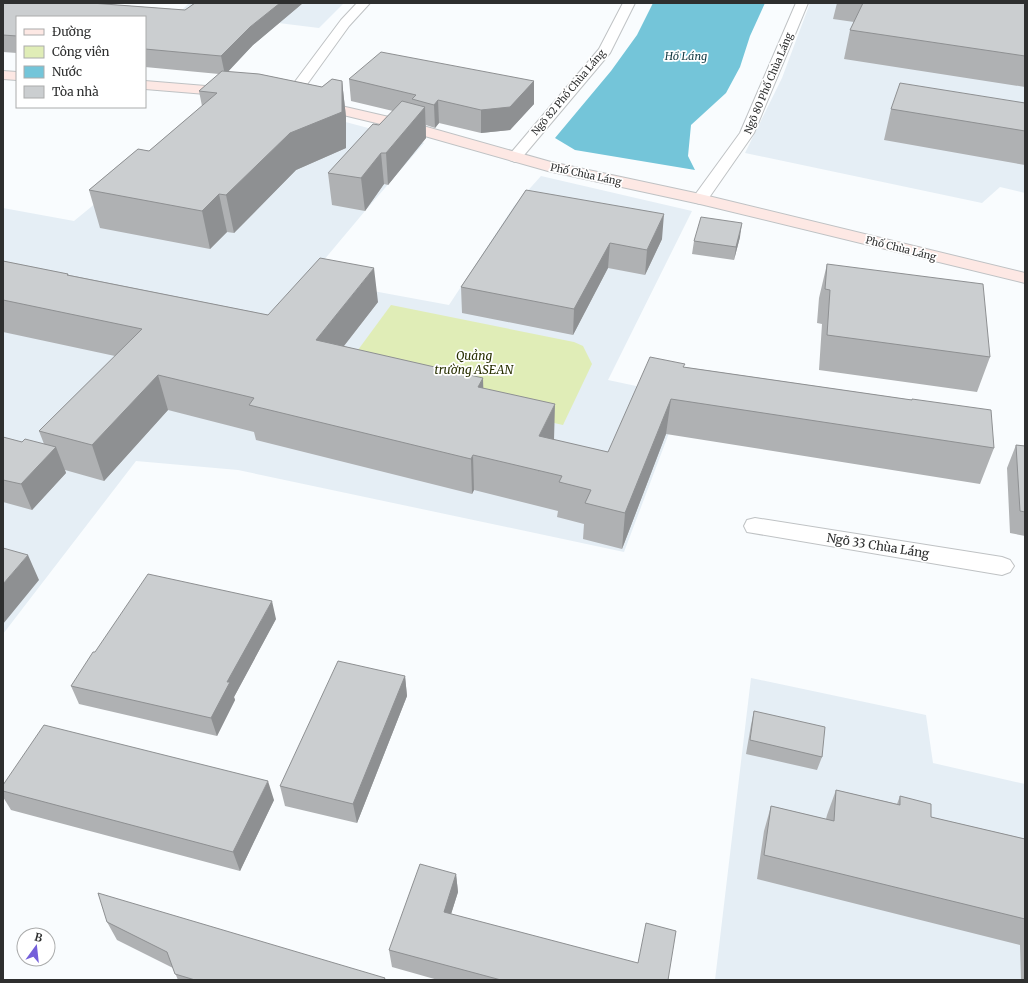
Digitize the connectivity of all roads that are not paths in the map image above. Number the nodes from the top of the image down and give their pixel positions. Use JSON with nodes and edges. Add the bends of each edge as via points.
{"nodes":[{"id":1,"x":364,"y":3,"type":"edge"},
{"id":2,"x":629,"y":3,"type":"edge"},
{"id":3,"x":802,"y":3,"type":"edge"},
{"id":4,"x":3,"y":75,"type":"edge"},
{"id":5,"x":16,"y":76,"type":"edge"},
{"id":6,"x":146,"y":85,"type":"edge"},
{"id":7,"x":247,"y":94,"type":"edge"},
{"id":8,"x":276,"y":97,"type":"edge"},
{"id":9,"x":290,"y":98,"type":"junction"},
{"id":10,"x":515,"y":157,"type":"junction"},
{"id":11,"x":700,"y":199,"type":"junction"},
{"id":12,"x":1025,"y":278,"type":"edge"},
{"id":13,"x":755,"y":526,"type":"dead end"},
{"id":14,"x":1002,"y":566,"type":"dead end"}],
"edges":[{"from":1,"to":9,"type":"street","via":[[345,23]]},
{"from":2,"to":10,"type":"street","name":"Ngõ 82 Phố Chùa Láng","via":[[605,50]]},
{"from":3,"to":11,"type":"street","name":"Ngõ 80 Phố Chùa Láng","via":[[747,133]]},
{"from":4,"to":5,"type":"street"},
{"from":6,"to":7,"type":"street"},
{"from":8,"to":9,"type":"street","name":"Phố Chùa Láng"},
{"from":9,"to":10,"type":"street","name":"Phố Chùa Láng","via":[[397,123]]},
{"from":10,"to":11,"type":"street","name":"Phố Chùa Láng"},
{"from":11,"to":12,"type":"street","name":"Phố Chùa Láng"},
{"from":13,"to":14,"type":"street","name":"Ngõ 33 Chùa Láng"}]}
